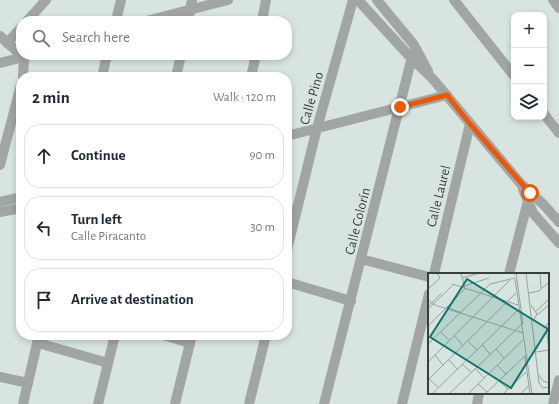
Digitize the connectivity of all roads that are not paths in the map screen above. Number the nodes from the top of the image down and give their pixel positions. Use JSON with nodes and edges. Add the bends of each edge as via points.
{"nodes":[{"id":1,"x":46,"y":0,"type":"edge"},
{"id":2,"x":121,"y":0,"type":"edge"},
{"id":3,"x":228,"y":0,"type":"edge"},
{"id":4,"x":266,"y":0,"type":"edge"},
{"id":5,"x":353,"y":0,"type":"edge"},
{"id":6,"x":358,"y":0,"type":"edge"},
{"id":7,"x":377,"y":0,"type":"edge"},
{"id":8,"x":553,"y":0,"type":"edge"},
{"id":9,"x":457,"y":2,"type":"edge"},
{"id":10,"x":191,"y":5,"type":"edge"},
{"id":11,"x":559,"y":8,"type":"edge"},
{"id":12,"x":32,"y":16,"type":"edge"},
{"id":13,"x":117,"y":16,"type":"edge"},
{"id":14,"x":160,"y":16,"type":"edge"},
{"id":15,"x":189,"y":16,"type":"edge"},
{"id":16,"x":263,"y":16,"type":"edge"},
{"id":17,"x":16,"y":32,"type":"edge"},
{"id":18,"x":4,"y":40,"type":"edge"},
{"id":19,"x":414,"y":45,"type":"junction"},
{"id":20,"x":16,"y":48,"type":"edge"},
{"id":21,"x":16,"y":59,"type":"edge"},
{"id":22,"x":27,"y":60,"type":"edge"},
{"id":23,"x":106,"y":60,"type":"edge"},
{"id":24,"x":180,"y":60,"type":"edge"},
{"id":25,"x":255,"y":60,"type":"edge"},
{"id":26,"x":412,"y":60,"type":"junction"},
{"id":27,"x":0,"y":62,"type":"edge"},
{"id":28,"x":24,"y":72,"type":"edge"},
{"id":29,"x":103,"y":72,"type":"edge"},
{"id":30,"x":177,"y":72,"type":"edge"},
{"id":31,"x":252,"y":72,"type":"edge"},
{"id":32,"x":511,"y":72,"type":"edge"},
{"id":33,"x":432,"y":78,"type":"junction"},
{"id":34,"x":447,"y":95,"type":"junction"},
{"id":35,"x":16,"y":104,"type":"edge"},
{"id":36,"x":400,"y":107,"type":"junction"},
{"id":37,"x":547,"y":118,"type":"edge"},
{"id":38,"x":470,"y":124,"type":"junction"},
{"id":39,"x":317,"y":128,"type":"junction"},
{"id":40,"x":559,"y":133,"type":"edge"},
{"id":41,"x":292,"y":135,"type":"edge"},
{"id":42,"x":0,"y":165,"type":"edge"},
{"id":43,"x":529,"y":196,"type":"junction"},
{"id":44,"x":16,"y":198,"type":"edge"},
{"id":45,"x":0,"y":202,"type":"edge"},
{"id":46,"x":16,"y":209,"type":"edge"},
{"id":47,"x":0,"y":212,"type":"edge"},
{"id":48,"x":559,"y":222,"type":"edge"},
{"id":49,"x":292,"y":230,"type":"edge"},
{"id":50,"x":559,"y":243,"type":"edge"},
{"id":51,"x":361,"y":259,"type":"junction"},
{"id":52,"x":434,"y":273,"type":"edge"},
{"id":53,"x":509,"y":273,"type":"edge"},
{"id":54,"x":428,"y":277,"type":"edge"},
{"id":55,"x":292,"y":283,"type":"edge"},
{"id":56,"x":351,"y":301,"type":"junction"},
{"id":57,"x":428,"y":302,"type":"edge"},
{"id":58,"x":424,"y":334,"type":"edge"},
{"id":59,"x":38,"y":340,"type":"edge"},
{"id":60,"x":41,"y":340,"type":"edge"},
{"id":61,"x":114,"y":340,"type":"edge"},
{"id":62,"x":191,"y":340,"type":"edge"},
{"id":63,"x":265,"y":340,"type":"edge"},
{"id":64,"x":108,"y":363,"type":"junction"},
{"id":65,"x":0,"y":377,"type":"edge"},
{"id":66,"x":559,"y":380,"type":"edge"},
{"id":67,"x":28,"y":383,"type":"junction"},
{"id":68,"x":479,"y":394,"type":"edge"},
{"id":69,"x":23,"y":404,"type":"edge"},
{"id":70,"x":98,"y":404,"type":"edge"},
{"id":71,"x":175,"y":404,"type":"edge"},
{"id":72,"x":249,"y":404,"type":"edge"},
{"id":73,"x":324,"y":404,"type":"edge"},
{"id":74,"x":402,"y":404,"type":"edge"},
{"id":75,"x":477,"y":404,"type":"edge"},
{"id":76,"x":553,"y":404,"type":"edge"}],
"edges":[{"from":1,"to":12,"type":"street"},
{"from":2,"to":13,"type":"street"},
{"from":3,"to":10,"type":"street"},
{"from":4,"to":16,"type":"street"},
{"from":5,"to":39,"type":"street","name":"Calle Pino"},
{"from":6,"to":26,"type":"street"},
{"from":7,"to":19,"type":"street"},
{"from":8,"to":11,"type":"street"},
{"from":9,"to":32,"type":"street"},
{"from":10,"to":14,"type":"street"},
{"from":10,"to":15,"type":"street"},
{"from":17,"to":18,"type":"street"},
{"from":18,"to":20,"type":"street"},
{"from":19,"to":26,"type":"street","name":"Calle Colorín"},
{"from":19,"to":33,"type":"street"},
{"from":21,"to":27,"type":"street"},
{"from":22,"to":28,"type":"street"},
{"from":23,"to":29,"type":"street"},
{"from":24,"to":30,"type":"street"},
{"from":25,"to":31,"type":"street"},
{"from":26,"to":33,"type":"street"},
{"from":26,"to":36,"type":"street","name":"Calle Colorín"},
{"from":33,"to":34,"type":"street"},
{"from":34,"to":36,"type":"street"},
{"from":34,"to":38,"type":"street"},
{"from":35,"to":42,"type":"street"},
{"from":36,"to":39,"type":"street"},
{"from":36,"to":51,"type":"street","name":"Calle Colorín"},
{"from":37,"to":40,"type":"street"},
{"from":38,"to":43,"type":"street"},
{"from":38,"to":52,"type":"street","name":"Calle Laurel"},
{"from":39,"to":41,"type":"street"},
{"from":39,"to":49,"type":"street","name":"Calle Pino"},
{"from":43,"to":48,"type":"street","via":[[544,205]]},
{"from":43,"to":50,"type":"street","via":[[533,214]]},
{"from":43,"to":53,"type":"street"},
{"from":44,"to":45,"type":"street"},
{"from":46,"to":47,"type":"street"},
{"from":51,"to":54,"type":"street"},
{"from":51,"to":56,"type":"street","name":"Calle Colorín"},
{"from":55,"to":56,"type":"street"},
{"from":56,"to":73,"type":"street","name":"Calle Colorín"},
{"from":57,"to":58,"type":"street"},
{"from":58,"to":74,"type":"street"},
{"from":59,"to":67,"type":"street"},
{"from":60,"to":64,"type":"street"},
{"from":61,"to":64,"type":"street"},
{"from":62,"to":71,"type":"street"},
{"from":63,"to":72,"type":"street"},
{"from":64,"to":70,"type":"street"},
{"from":65,"to":67,"type":"street"},
{"from":66,"to":76,"type":"street"},
{"from":67,"to":69,"type":"street"},
{"from":68,"to":75,"type":"street"}]}
